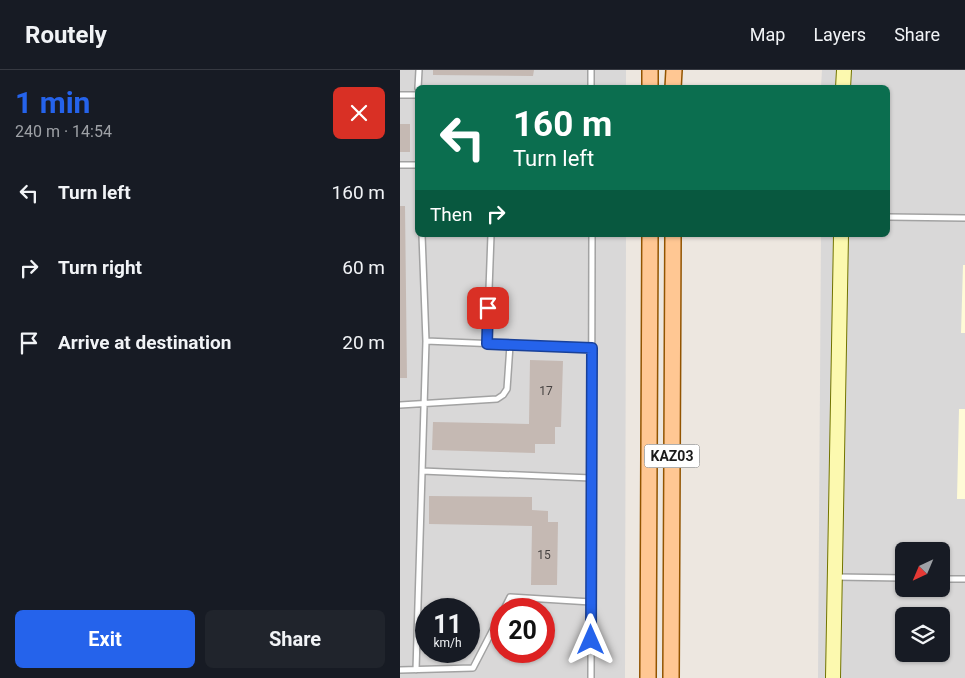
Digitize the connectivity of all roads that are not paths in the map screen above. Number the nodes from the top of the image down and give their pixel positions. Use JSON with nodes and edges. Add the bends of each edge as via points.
{"nodes":[{"id":1,"x":419,"y":70,"type":"edge"},
{"id":2,"x":591,"y":70,"type":"edge"},
{"id":3,"x":650,"y":70,"type":"edge"},
{"id":4,"x":674,"y":70,"type":"edge"},
{"id":5,"x":844,"y":70,"type":"edge"},
{"id":6,"x":418,"y":85,"type":"edge"},
{"id":7,"x":591,"y":85,"type":"edge"},
{"id":8,"x":650,"y":85,"type":"edge"},
{"id":9,"x":674,"y":85,"type":"edge"},
{"id":10,"x":843,"y":85,"type":"edge"},
{"id":11,"x":400,"y":95,"type":"edge"},
{"id":12,"x":415,"y":95,"type":"edge"},
{"id":13,"x":400,"y":165,"type":"edge"},
{"id":14,"x":415,"y":165,"type":"edge"},
{"id":15,"x":890,"y":216,"type":"edge"},
{"id":16,"x":965,"y":218,"type":"edge"},
{"id":17,"x":422,"y":237,"type":"edge"},
{"id":18,"x":491,"y":237,"type":"edge"},
{"id":19,"x":592,"y":237,"type":"edge"},
{"id":20,"x":650,"y":237,"type":"edge"},
{"id":21,"x":673,"y":237,"type":"edge"},
{"id":22,"x":841,"y":237,"type":"edge"},
{"id":23,"x":426,"y":341,"type":"junction"},
{"id":24,"x":487,"y":344,"type":"junction"},
{"id":25,"x":510,"y":345,"type":"junction"},
{"id":26,"x":592,"y":348,"type":"junction"},
{"id":27,"x":424,"y":403,"type":"junction"},
{"id":28,"x":400,"y":405,"type":"edge"},
{"id":29,"x":422,"y":471,"type":"junction"},
{"id":30,"x":591,"y":478,"type":"junction"},
{"id":31,"x":835,"y":577,"type":"junction"},
{"id":32,"x":895,"y":578,"type":"edge"},
{"id":33,"x":950,"y":579,"type":"edge"},
{"id":34,"x":965,"y":580,"type":"edge"},
{"id":35,"x":510,"y":598,"type":"edge"},
{"id":36,"x":526,"y":598,"type":"edge"},
{"id":37,"x":555,"y":600,"type":"edge"},
{"id":38,"x":591,"y":602,"type":"junction"},
{"id":39,"x":490,"y":635,"type":"edge"},
{"id":40,"x":400,"y":670,"type":"edge"},
{"id":41,"x":416,"y":670,"type":"junction"},
{"id":42,"x":591,"y":678,"type":"edge"},
{"id":43,"x":648,"y":678,"type":"edge"},
{"id":44,"x":671,"y":678,"type":"edge"},
{"id":45,"x":833,"y":678,"type":"edge"}],
"edges":[{"from":1,"to":6,"type":"lane"},
{"from":2,"to":7,"type":"lane"},
{"from":3,"to":8,"type":"main road"},
{"from":4,"to":9,"type":"main road"},
{"from":5,"to":10,"type":"street"},
{"from":11,"to":12,"type":"lane"},
{"from":13,"to":14,"type":"lane"},
{"from":15,"to":16,"type":"lane"},
{"from":17,"to":23,"type":"lane"},
{"from":18,"to":24,"type":"lane"},
{"from":19,"to":26,"type":"lane"},
{"from":20,"to":43,"type":"main road","number":"KАZ03"},
{"from":21,"to":44,"type":"main road","number":"KАZ03"},
{"from":22,"to":31,"type":"street"},
{"from":23,"to":24,"type":"lane"},
{"from":23,"to":27,"type":"lane"},
{"from":24,"to":25,"type":"lane"},
{"from":25,"to":26,"type":"lane"},
{"from":25,"to":27,"type":"lane","via":[[507,389],[497,400]]},
{"from":26,"to":30,"type":"lane"},
{"from":27,"to":28,"type":"lane"},
{"from":27,"to":29,"type":"lane"},
{"from":29,"to":30,"type":"lane"},
{"from":29,"to":41,"type":"lane"},
{"from":30,"to":38,"type":"lane"},
{"from":31,"to":32,"type":"lane"},
{"from":31,"to":45,"type":"street"},
{"from":33,"to":34,"type":"lane"},
{"from":35,"to":36,"type":"lane"},
{"from":37,"to":38,"type":"lane"},
{"from":38,"to":42,"type":"lane"},
{"from":39,"to":41,"type":"lane","via":[[473,668]]},
{"from":40,"to":41,"type":"lane"}]}
